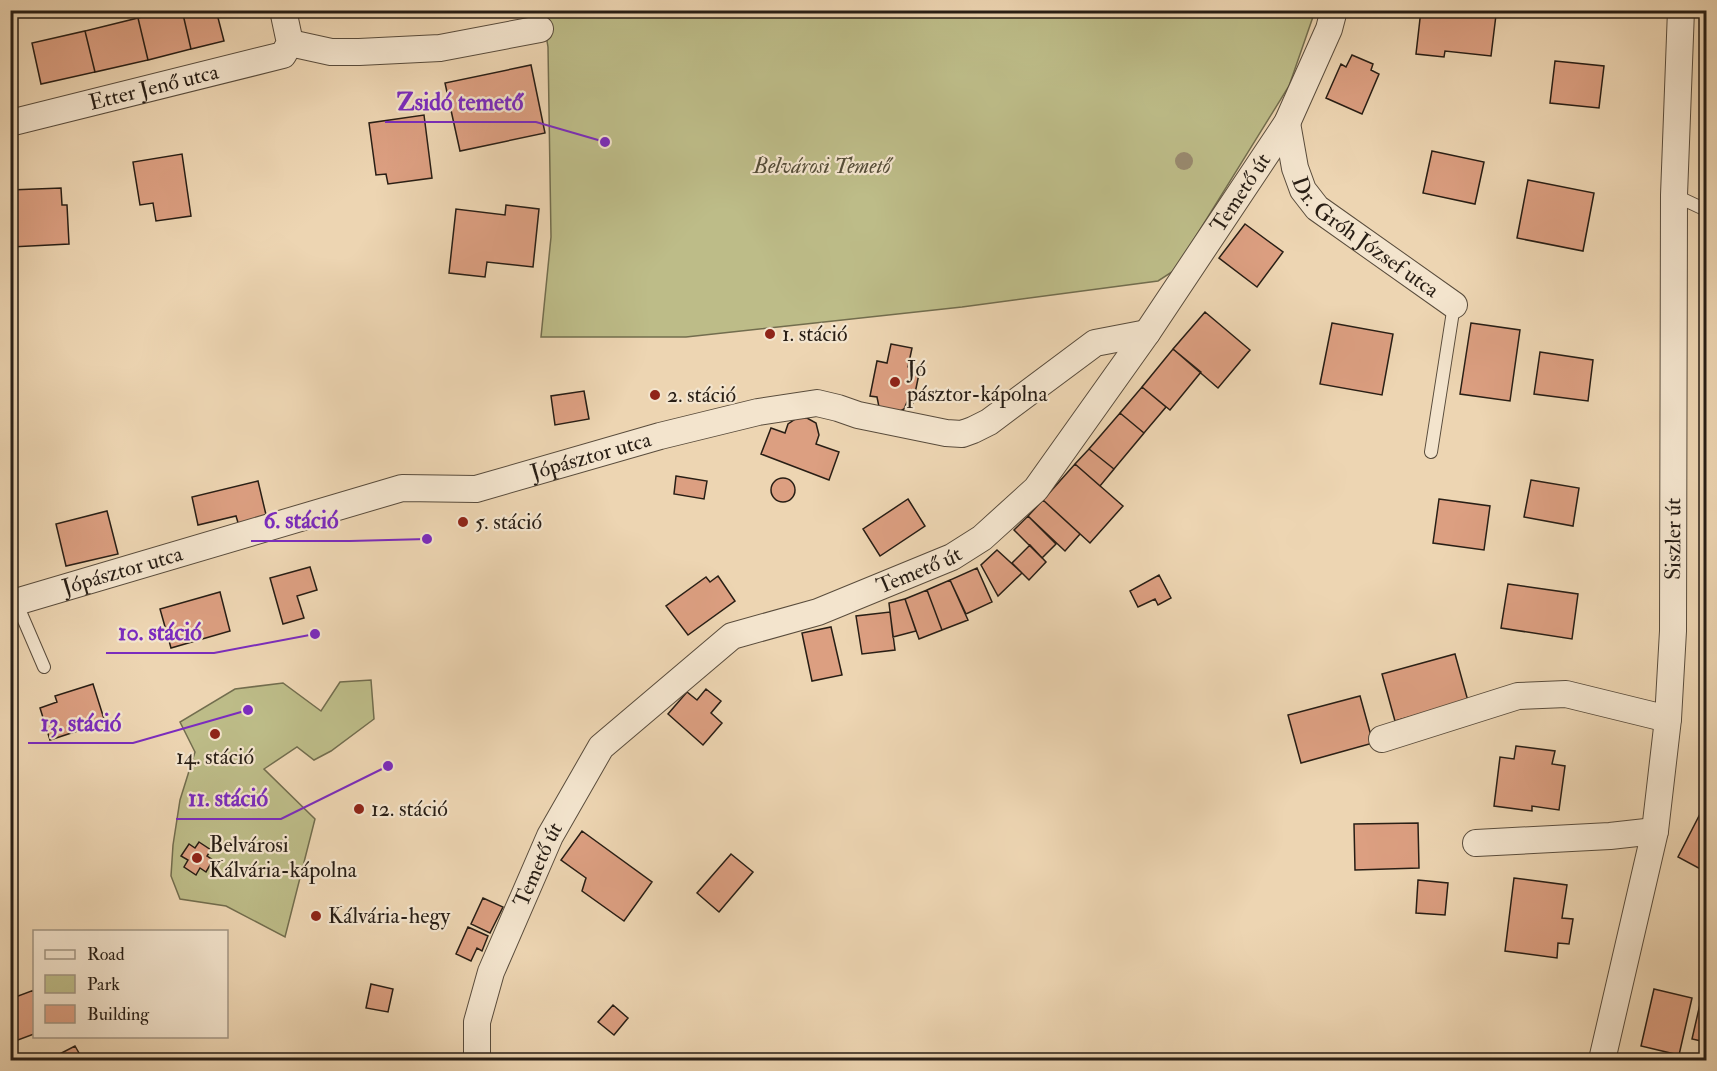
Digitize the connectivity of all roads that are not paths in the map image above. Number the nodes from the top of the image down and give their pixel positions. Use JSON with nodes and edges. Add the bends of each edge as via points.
{"nodes":[{"id":1,"x":283,"y":10,"type":"edge"},
{"id":2,"x":1334,"y":10,"type":"edge"},
{"id":3,"x":1681,"y":10,"type":"edge"},
{"id":4,"x":540,"y":29,"type":"dead end"},
{"id":5,"x":290,"y":43,"type":"junction"},
{"id":6,"x":10,"y":123,"type":"edge"},
{"id":7,"x":1287,"y":123,"type":"junction"},
{"id":8,"x":1674,"y":195,"type":"junction"},
{"id":9,"x":1707,"y":210,"type":"edge"},
{"id":10,"x":1454,"y":305,"type":"joint"},
{"id":11,"x":1147,"y":333,"type":"junction"},
{"id":12,"x":1431,"y":452,"type":"dead end"},
{"id":13,"x":13,"y":595,"type":"edge"},
{"id":14,"x":44,"y":667,"type":"dead end"},
{"id":15,"x":1668,"y":719,"type":"junction"},
{"id":16,"x":1382,"y":740,"type":"dead end"},
{"id":17,"x":1655,"y":831,"type":"junction"},
{"id":18,"x":1476,"y":843,"type":"dead end"},
{"id":19,"x":477,"y":1060,"type":"edge"},
{"id":20,"x":1602,"y":1060,"type":"edge"}],
"edges":[{"from":1,"to":5,"type":"street"},
{"from":2,"to":7,"type":"street","name":"Temető út"},
{"from":3,"to":8,"type":"street","name":"Siszler út"},
{"from":4,"to":5,"type":"street","via":[[440,48],[331,52]]},
{"from":5,"to":6,"type":"street","name":"Etter Jenő utca","via":[[283,55]]},
{"from":7,"to":10,"type":"street","name":"Dr. Gróh József utca","via":[[1295,168],[1303,190],[1317,208]]},
{"from":7,"to":11,"type":"street","name":"Temető út"},
{"from":8,"to":9,"type":"lane"},
{"from":8,"to":15,"type":"street","name":"Siszler út","via":[[1673,631]]},
{"from":10,"to":12,"type":"lane"},
{"from":11,"to":13,"type":"street","name":"Jópásztor utca","via":[[1095,343],[989,422],[962,434],[858,415],[817,403],[758,412],[476,489],[402,488]]},
{"from":11,"to":19,"type":"street","name":"Temető út","via":[[1036,489],[982,538],[952,557],[818,612],[732,636],[601,747],[550,836],[491,972],[477,1022]]},
{"from":13,"to":14,"type":"lane"},
{"from":15,"to":16,"type":"street","via":[[1566,694],[1518,696]]},
{"from":15,"to":17,"type":"street","name":"Siszler út"},
{"from":17,"to":18,"type":"street"},
{"from":17,"to":20,"type":"street","name":"Siszler út"}]}
